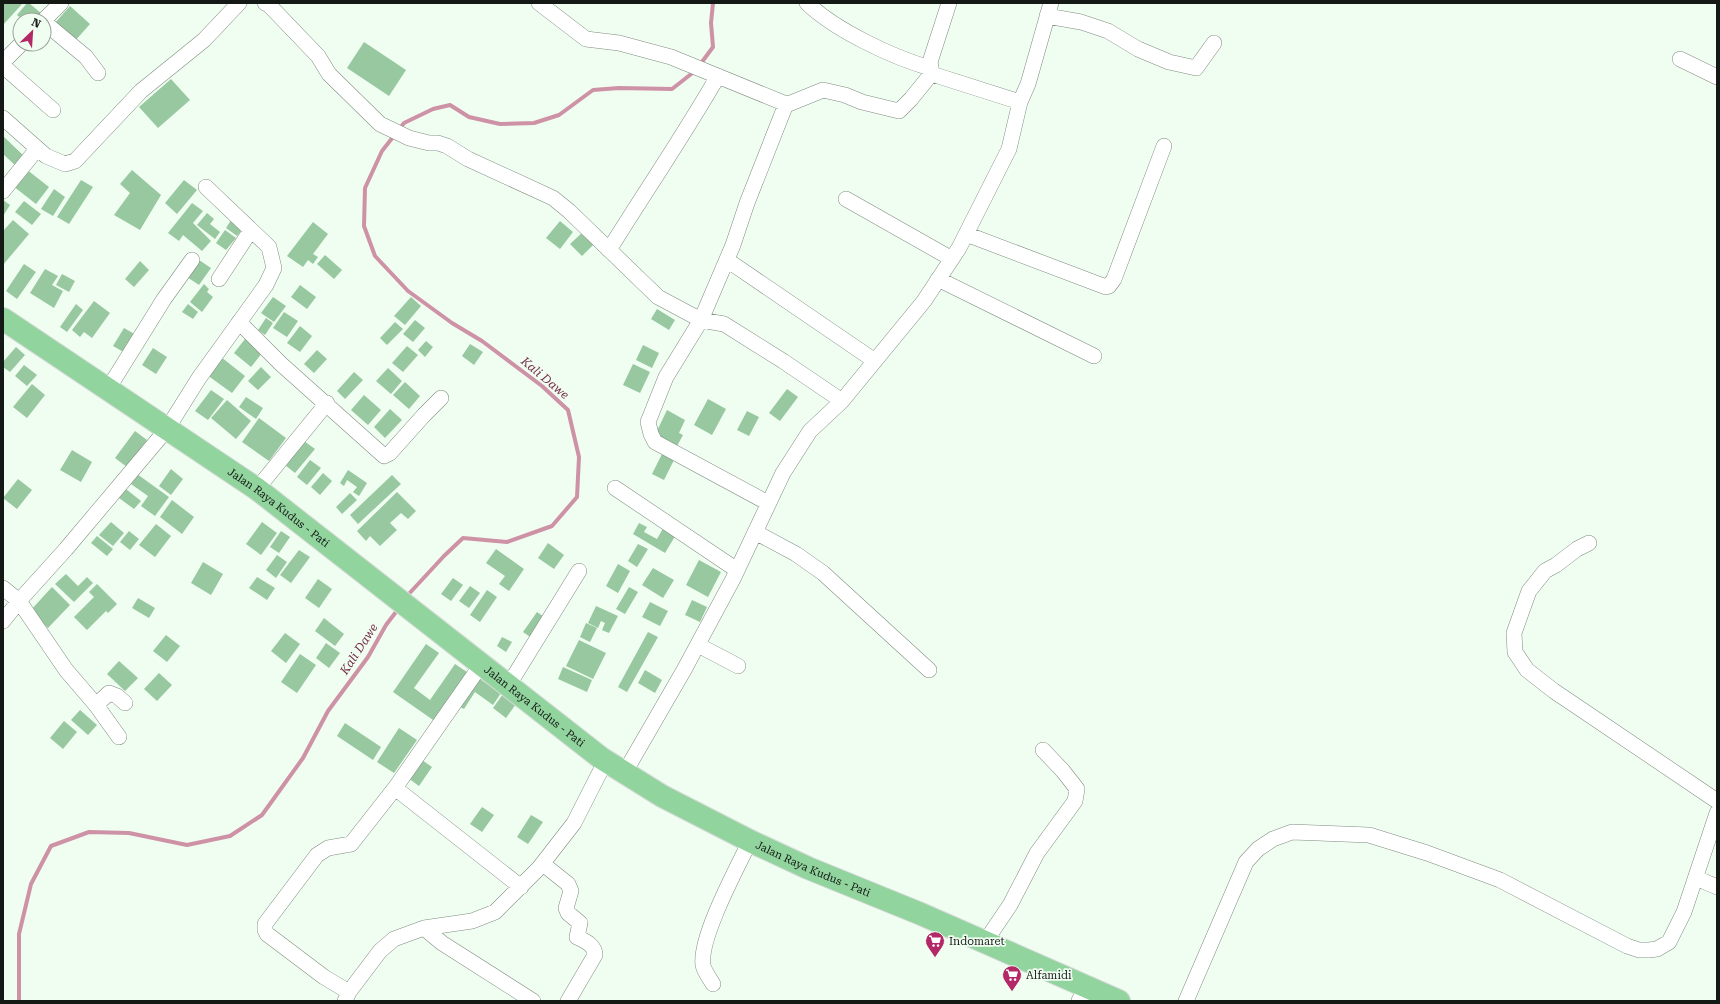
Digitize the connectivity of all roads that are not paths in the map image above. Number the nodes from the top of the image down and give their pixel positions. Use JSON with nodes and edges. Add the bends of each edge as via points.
{"nodes":[{"id":1,"x":61,"y":3,"type":"edge"},
{"id":2,"x":239,"y":3,"type":"edge"},
{"id":3,"x":265,"y":3,"type":"edge"},
{"id":4,"x":539,"y":3,"type":"edge"},
{"id":5,"x":806,"y":3,"type":"edge"},
{"id":6,"x":949,"y":3,"type":"edge"},
{"id":7,"x":1049,"y":9,"type":"edge"},
{"id":8,"x":52,"y":13,"type":"edge"},
{"id":9,"x":52,"y":28,"type":"edge"},
{"id":10,"x":1214,"y":43,"type":"dead end"},
{"id":11,"x":13,"y":52,"type":"edge"},
{"id":12,"x":1680,"y":59,"type":"dead end"},
{"id":13,"x":3,"y":62,"type":"edge"},
{"id":14,"x":3,"y":66,"type":"edge"},
{"id":15,"x":931,"y":70,"type":"junction"},
{"id":16,"x":98,"y":73,"type":"dead end"},
{"id":17,"x":718,"y":76,"type":"junction"},
{"id":18,"x":1717,"y":76,"type":"edge"},
{"id":19,"x":1020,"y":102,"type":"junction"},
{"id":20,"x":786,"y":106,"type":"junction"},
{"id":21,"x":53,"y":110,"type":"dead end"},
{"id":22,"x":3,"y":118,"type":"edge"},
{"id":23,"x":1164,"y":146,"type":"dead end"},
{"id":24,"x":37,"y":148,"type":"junction"},
{"id":25,"x":206,"y":188,"type":"dead end"},
{"id":26,"x":3,"y":190,"type":"edge"},
{"id":27,"x":846,"y":199,"type":"dead end"},
{"id":28,"x":251,"y":230,"type":"junction"},
{"id":29,"x":966,"y":234,"type":"junction"},
{"id":30,"x":609,"y":250,"type":"junction"},
{"id":31,"x":952,"y":259,"type":"junction"},
{"id":32,"x":192,"y":260,"type":"dead end"},
{"id":33,"x":727,"y":260,"type":"junction"},
{"id":34,"x":219,"y":278,"type":"dead end"},
{"id":35,"x":938,"y":279,"type":"junction"},
{"id":36,"x":3,"y":318,"type":"edge"},
{"id":37,"x":701,"y":320,"type":"junction"},
{"id":38,"x":239,"y":322,"type":"junction"},
{"id":39,"x":1094,"y":356,"type":"dead end"},
{"id":40,"x":875,"y":361,"type":"junction"},
{"id":41,"x":108,"y":389,"type":"junction"},
{"id":42,"x":441,"y":398,"type":"dead end"},
{"id":43,"x":842,"y":401,"type":"junction"},
{"id":44,"x":327,"y":403,"type":"junction"},
{"id":45,"x":167,"y":429,"type":"junction"},
{"id":46,"x":615,"y":488,"type":"dead end"},
{"id":47,"x":257,"y":489,"type":"junction"},
{"id":48,"x":768,"y":503,"type":"junction"},
{"id":49,"x":755,"y":532,"type":"junction"},
{"id":50,"x":1589,"y":543,"type":"dead end"},
{"id":51,"x":737,"y":570,"type":"junction"},
{"id":52,"x":579,"y":571,"type":"dead end"},
{"id":53,"x":3,"y":588,"type":"edge"},
{"id":54,"x":19,"y":601,"type":"junction"},
{"id":55,"x":3,"y":621,"type":"edge"},
{"id":56,"x":698,"y":645,"type":"junction"},
{"id":57,"x":481,"y":665,"type":"junction"},
{"id":58,"x":738,"y":666,"type":"dead end"},
{"id":59,"x":929,"y":670,"type":"dead end"},
{"id":60,"x":508,"y":686,"type":"junction"},
{"id":61,"x":125,"y":703,"type":"dead end"},
{"id":62,"x":96,"y":705,"type":"junction"},
{"id":63,"x":119,"y":737,"type":"dead end"},
{"id":64,"x":1043,"y":750,"type":"dead end"},
{"id":65,"x":606,"y":760,"type":"junction"},
{"id":66,"x":625,"y":772,"type":"junction"},
{"id":67,"x":395,"y":788,"type":"junction"},
{"id":68,"x":1717,"y":801,"type":"edge"},
{"id":69,"x":1717,"y":813,"type":"edge"},
{"id":70,"x":750,"y":841,"type":"junction"},
{"id":71,"x":543,"y":864,"type":"junction"},
{"id":72,"x":1696,"y":878,"type":"junction"},
{"id":73,"x":520,"y":886,"type":"junction"},
{"id":74,"x":1717,"y":888,"type":"edge"},
{"id":75,"x":424,"y":928,"type":"junction"},
{"id":76,"x":985,"y":942,"type":"junction"},
{"id":77,"x":713,"y":984,"type":"dead end"},
{"id":78,"x":1085,"y":994,"type":"edge"},
{"id":79,"x":347,"y":997,"type":"edge"},
{"id":80,"x":533,"y":1001,"type":"edge"},
{"id":81,"x":568,"y":1001,"type":"edge"},
{"id":82,"x":1119,"y":1001,"type":"edge"},
{"id":83,"x":1186,"y":1001,"type":"edge"}],
"edges":[{"from":1,"to":8,"type":"street"},
{"from":2,"to":24,"type":"street","via":[[204,40],[141,91],[75,161],[65,164],[55,161]]},
{"from":3,"to":30,"type":"street","via":[[318,56],[329,74],[380,124],[409,138],[447,146],[482,166],[553,198]]},
{"from":4,"to":17,"type":"street","via":[[586,39],[619,43],[671,57]]},
{"from":5,"to":15,"type":"street","via":[[816,12],[853,34]]},
{"from":6,"to":15,"type":"street","via":[[930,62]]},
{"from":7,"to":10,"type":"street","via":[[1108,31],[1138,49],[1168,62],[1196,68]]},
{"from":7,"to":19,"type":"street","via":[[1028,84]]},
{"from":9,"to":16,"type":"street","via":[[86,57]]},
{"from":11,"to":13,"type":"street"},
{"from":12,"to":18,"type":"street"},
{"from":14,"to":21,"type":"street"},
{"from":15,"to":19,"type":"street","via":[[936,75]]},
{"from":15,"to":20,"type":"street","via":[[911,99],[899,110],[823,90]]},
{"from":17,"to":20,"type":"street","via":[[785,103]]},
{"from":17,"to":30,"type":"street","via":[[691,123]]},
{"from":19,"to":29,"type":"street","via":[[1009,149]]},
{"from":20,"to":33,"type":"street","via":[[746,203]]},
{"from":22,"to":24,"type":"street"},
{"from":23,"to":29,"type":"street","via":[[1114,280],[1109,286]]},
{"from":24,"to":26,"type":"street"},
{"from":25,"to":28,"type":"street"},
{"from":27,"to":31,"type":"street"},
{"from":28,"to":34,"type":"street"},
{"from":28,"to":38,"type":"street","via":[[269,247],[274,268],[266,285]]},
{"from":29,"to":31,"type":"street"},
{"from":30,"to":37,"type":"street","via":[[658,297]]},
{"from":31,"to":35,"type":"street"},
{"from":32,"to":41,"type":"street","via":[[164,299]]},
{"from":33,"to":37,"type":"street"},
{"from":33,"to":40,"type":"street"},
{"from":35,"to":39,"type":"street"},
{"from":35,"to":40,"type":"street","via":[[924,301]]},
{"from":36,"to":41,"type":"highway","name":"Jalan Raya Kudus - Pati"},
{"from":37,"to":43,"type":"street","via":[[724,324]]},
{"from":37,"to":48,"type":"street","via":[[666,377],[648,422],[651,434],[656,442]]},
{"from":38,"to":44,"type":"street","via":[[281,364]]},
{"from":38,"to":45,"type":"street"},
{"from":40,"to":43,"type":"street"},
{"from":41,"to":45,"type":"highway","name":"Jalan Raya Kudus - Pati"},
{"from":42,"to":44,"type":"street","via":[[390,453],[384,456]]},
{"from":43,"to":48,"type":"street","via":[[810,431],[783,473]]},
{"from":44,"to":47,"type":"street"},
{"from":45,"to":47,"type":"highway","name":"Jalan Raya Kudus - Pati"},
{"from":45,"to":54,"type":"street"},
{"from":46,"to":51,"type":"street"},
{"from":47,"to":57,"type":"highway","name":"Jalan Raya Kudus - Pati"},
{"from":48,"to":49,"type":"street"},
{"from":49,"to":51,"type":"street"},
{"from":49,"to":59,"type":"street","via":[[796,554],[823,573]]},
{"from":50,"to":68,"type":"street","via":[[1545,571],[1529,591],[1514,633],[1515,652],[1527,670],[1554,691]]},
{"from":51,"to":56,"type":"street"},
{"from":52,"to":60,"type":"street"},
{"from":53,"to":54,"type":"street"},
{"from":54,"to":55,"type":"street"},
{"from":54,"to":62,"type":"street","via":[[66,670]]},
{"from":56,"to":58,"type":"street"},
{"from":56,"to":66,"type":"street"},
{"from":57,"to":60,"type":"highway","name":"Jalan Raya Kudus - Pati"},
{"from":57,"to":67,"type":"street"},
{"from":60,"to":65,"type":"highway","name":"Jalan Raya Kudus - Pati"},
{"from":61,"to":62,"type":"street","via":[[109,693]]},
{"from":62,"to":63,"type":"street"},
{"from":64,"to":76,"type":"street","via":[[1073,782],[1077,789],[1075,801],[1036,853],[1010,905]]},
{"from":65,"to":66,"type":"highway","name":"Jalan Raya Kudus - Pati"},
{"from":65,"to":71,"type":"street","via":[[574,823]]},
{"from":66,"to":70,"type":"highway","name":"Jalan Raya Kudus - Pati","via":[[662,796]]},
{"from":67,"to":73,"type":"street"},
{"from":67,"to":79,"type":"street","via":[[351,844],[328,848],[317,855],[264,927],[267,934]]},
{"from":69,"to":72,"type":"street"},
{"from":70,"to":76,"type":"highway","name":"Jalan Raya Kudus - Pati"},
{"from":70,"to":77,"type":"street","via":[[710,929],[704,949],[703,966]]},
{"from":71,"to":73,"type":"street"},
{"from":71,"to":81,"type":"street","via":[[568,884],[571,891],[566,908],[580,923],[577,937],[591,945],[595,952]]},
{"from":72,"to":74,"type":"street"},
{"from":72,"to":83,"type":"street","via":[[1684,912],[1669,942],[1657,949],[1639,950],[1500,880],[1427,853],[1369,835],[1292,832],[1273,839],[1258,849],[1246,862]]},
{"from":73,"to":75,"type":"street","via":[[495,912],[486,917],[472,922]]},
{"from":75,"to":79,"type":"street","via":[[394,939],[380,951]]},
{"from":75,"to":80,"type":"street","via":[[442,943]]},
{"from":76,"to":78,"type":"highway","name":"Jalan Raya Kudus - Pati"},
{"from":78,"to":82,"type":"highway","name":"Jalan Raya Kudus - Pati"}]}
